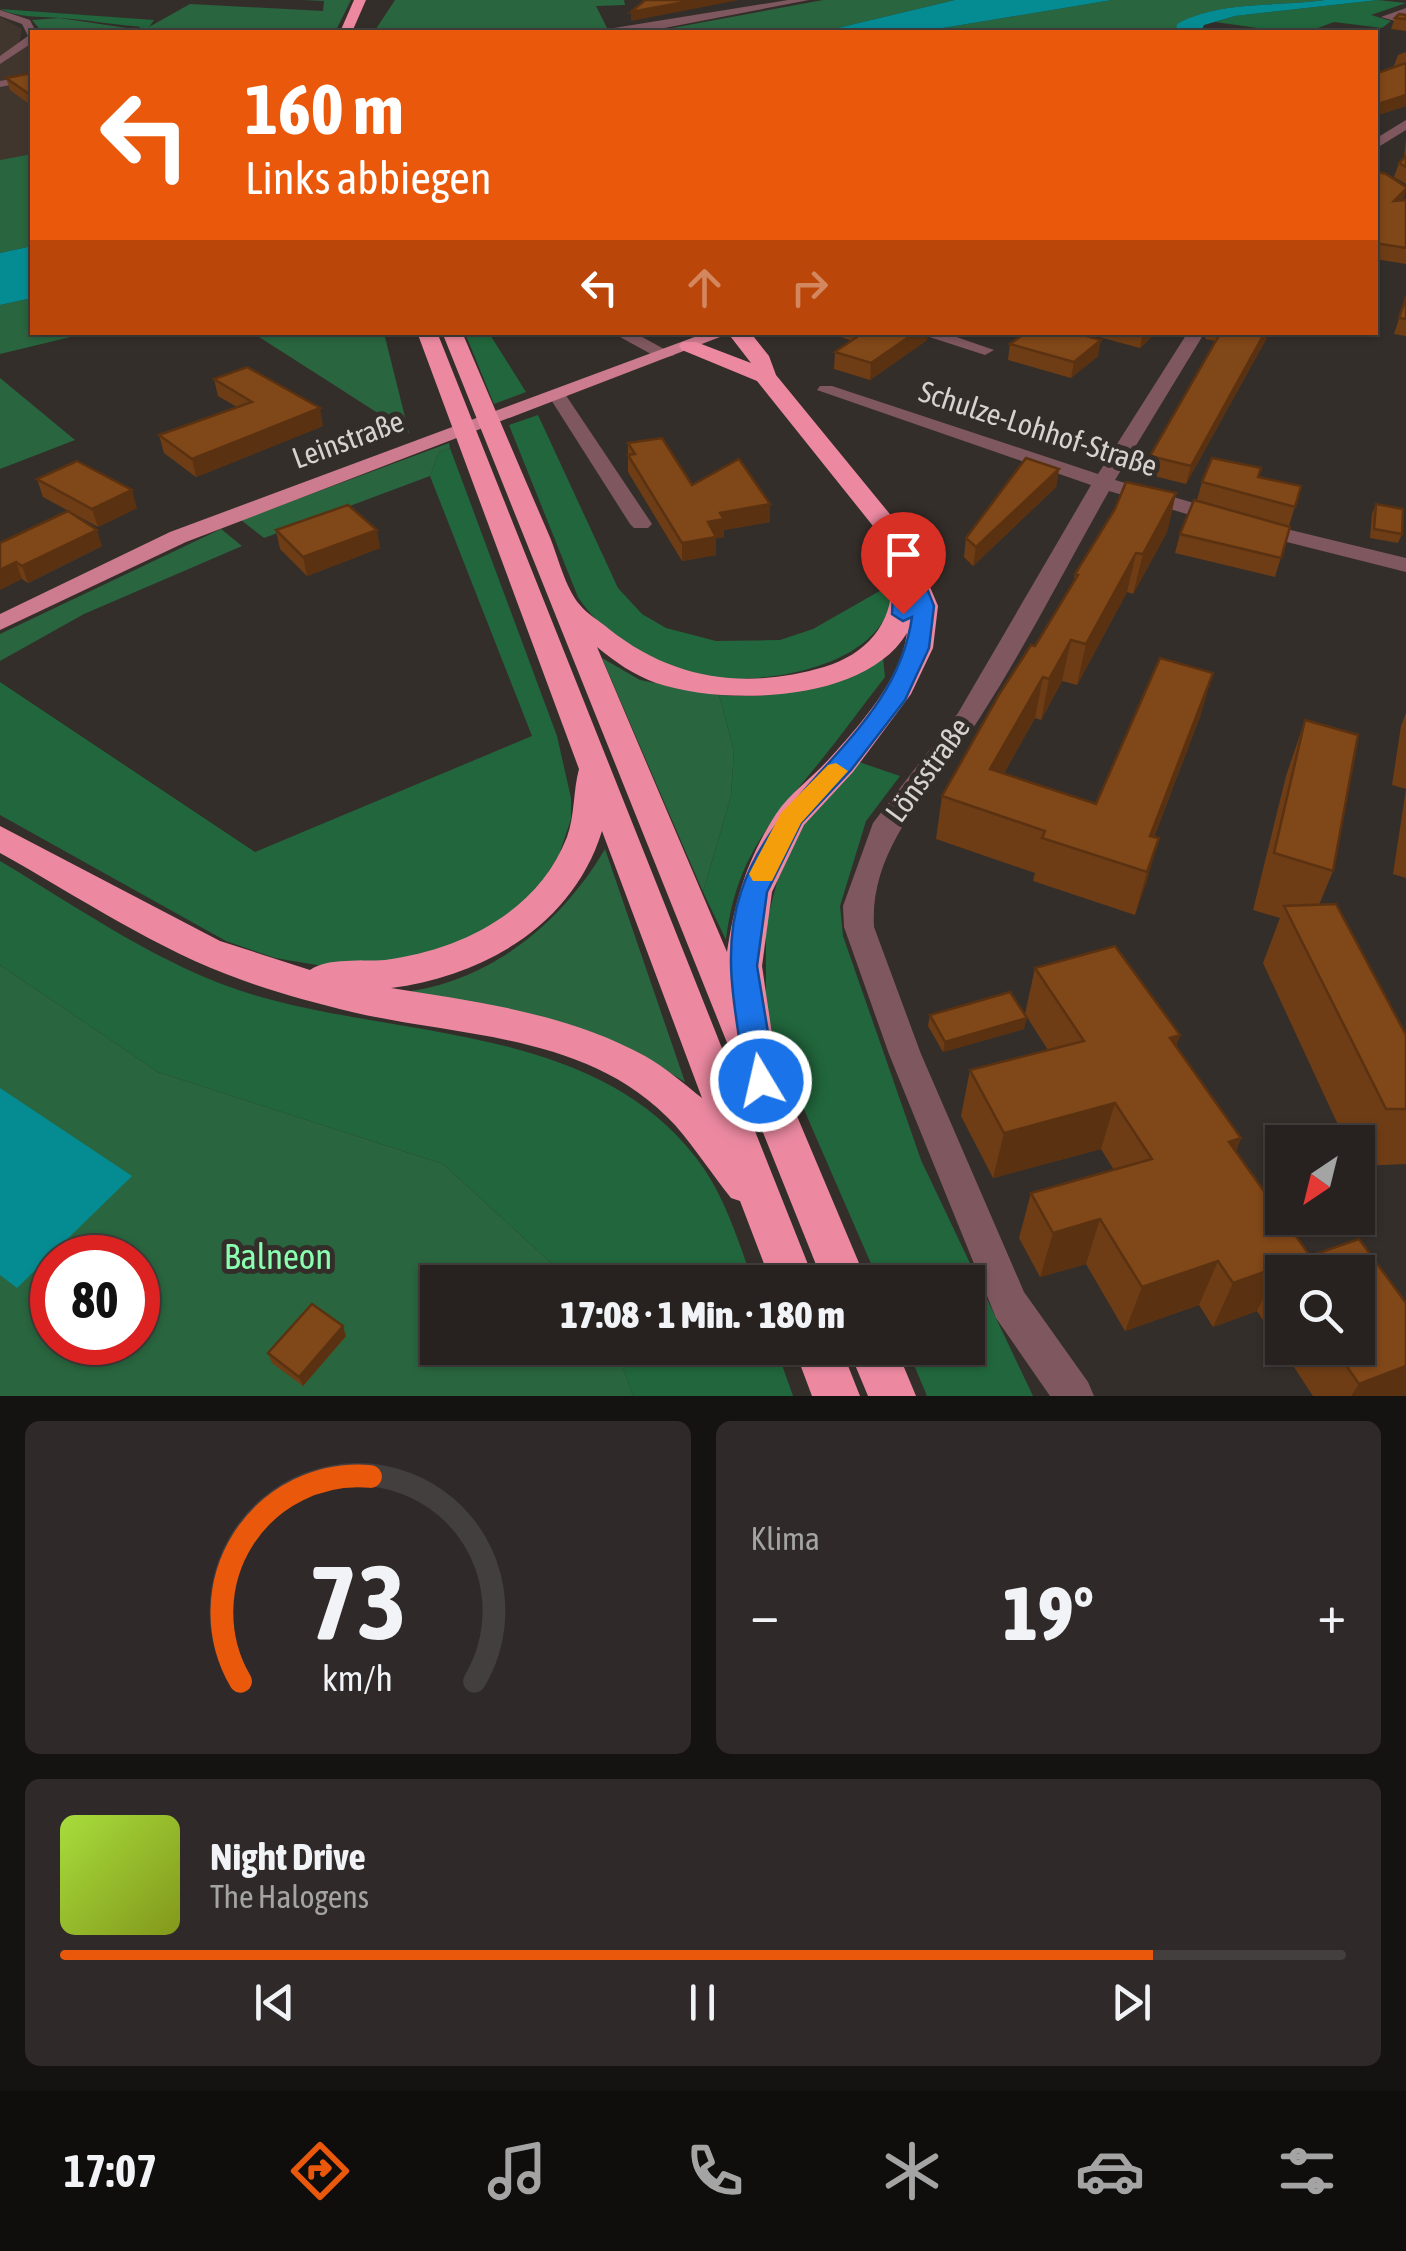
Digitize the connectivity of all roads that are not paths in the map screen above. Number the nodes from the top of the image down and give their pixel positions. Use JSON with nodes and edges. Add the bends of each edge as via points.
{"nodes":[{"id":1,"x":360,"y":0,"type":"edge"},
{"id":2,"x":373,"y":0,"type":"edge"},
{"id":3,"x":804,"y":0,"type":"edge"},
{"id":4,"x":1406,"y":11,"type":"edge"},
{"id":5,"x":0,"y":13,"type":"edge"},
{"id":6,"x":1406,"y":21,"type":"edge"},
{"id":7,"x":354,"y":30,"type":"edge"},
{"id":8,"x":355,"y":30,"type":"edge"},
{"id":9,"x":617,"y":30,"type":"edge"},
{"id":10,"x":30,"y":31,"type":"edge"},
{"id":11,"x":30,"y":38,"type":"edge"},
{"id":12,"x":0,"y":60,"type":"edge"},
{"id":13,"x":30,"y":78,"type":"edge"},
{"id":14,"x":0,"y":84,"type":"edge"},
{"id":15,"x":1406,"y":124,"type":"edge"},
{"id":16,"x":1378,"y":143,"type":"edge"},
{"id":17,"x":428,"y":335,"type":"edge"},
{"id":18,"x":453,"y":335,"type":"edge"},
{"id":19,"x":625,"y":335,"type":"edge"},
{"id":20,"x":718,"y":335,"type":"edge"},
{"id":21,"x":741,"y":335,"type":"edge"},
{"id":22,"x":932,"y":335,"type":"edge"},
{"id":23,"x":1195,"y":335,"type":"edge"},
{"id":24,"x":689,"y":346,"type":"junction"},
{"id":25,"x":985,"y":350,"type":"dead end"},
{"id":26,"x":666,"y":355,"type":"junction"},
{"id":27,"x":765,"y":376,"type":"junction"},
{"id":28,"x":826,"y":390,"type":"dead end"},
{"id":29,"x":557,"y":395,"type":"junction"},
{"id":30,"x":486,"y":449,"type":"junction"},
{"id":31,"x":1103,"y":483,"type":"junction"},
{"id":32,"x":641,"y":524,"type":"dead end"},
{"id":33,"x":904,"y":556,"type":"junction"},
{"id":34,"x":1406,"y":564,"type":"edge"},
{"id":35,"x":563,"y":605,"type":"junction"},
{"id":36,"x":0,"y":624,"type":"edge"},
{"id":37,"x":594,"y":768,"type":"junction"},
{"id":38,"x":0,"y":838,"type":"edge"},
{"id":39,"x":278,"y":976,"type":"junction"},
{"id":40,"x":761,"y":1081,"type":"junction"},
{"id":41,"x":764,"y":1206,"type":"junction"},
{"id":42,"x":787,"y":1265,"type":"edge"},
{"id":43,"x":838,"y":1265,"type":"edge"},
{"id":44,"x":824,"y":1365,"type":"edge"},
{"id":45,"x":879,"y":1365,"type":"edge"},
{"id":46,"x":836,"y":1396,"type":"edge"},
{"id":47,"x":892,"y":1396,"type":"edge"},
{"id":48,"x":1074,"y":1396,"type":"edge"}],
"edges":[{"from":1,"to":7,"type":"highway"},
{"from":2,"to":8,"type":"highway"},
{"from":3,"to":9,"type":"street"},
{"from":4,"to":6,"type":"street","via":[[1386,18]]},
{"from":5,"to":10,"type":"street","via":[[26,22]]},
{"from":11,"to":12,"type":"street"},
{"from":13,"to":14,"type":"street"},
{"from":15,"to":16,"type":"street"},
{"from":17,"to":30,"type":"highway","via":[[450,392]]},
{"from":18,"to":30,"type":"highway","via":[[474,386]]},
{"from":19,"to":26,"type":"street"},
{"from":20,"to":24,"type":"main road","name":"Leinstraße"},
{"from":21,"to":27,"type":"highway"},
{"from":22,"to":25,"type":"street"},
{"from":23,"to":31,"type":"street","name":"Lönsstraße"},
{"from":24,"to":26,"type":"main road","name":"Leinstraße"},
{"from":24,"to":27,"type":"highway"},
{"from":26,"to":29,"type":"main road","name":"Leinstraße"},
{"from":27,"to":33,"type":"highway","via":[[889,528]]},
{"from":28,"to":31,"type":"street","name":"Schulze-Lohhof-Straße"},
{"from":29,"to":32,"type":"street"},
{"from":29,"to":36,"type":"main road","name":"Leinstraße","via":[[178,537]]},
{"from":30,"to":35,"type":"highway"},
{"from":30,"to":37,"type":"highway"},
{"from":31,"to":34,"type":"street","name":"Schulze-Lohhof-Straße"},
{"from":31,"to":48,"type":"street","name":"Lönsstraße","via":[[968,717],[887,823],[858,906],[859,928],[905,1054],[1010,1306]]},
{"from":33,"to":35,"type":"highway","via":[[906,605],[892,635],[861,663],[780,687],[678,680],[628,659]]},
{"from":33,"to":40,"type":"highway","via":[[924,606],[918,648],[896,694],[790,819],[754,892],[743,966]]},
{"from":35,"to":40,"type":"highway"},
{"from":37,"to":39,"type":"highway","via":[[584,837],[568,873],[536,912],[494,944],[401,973]]},
{"from":37,"to":41,"type":"highway"},
{"from":38,"to":39,"type":"highway","via":[[208,951]]},
{"from":39,"to":41,"type":"highway","via":[[573,1040],[635,1070],[688,1112]]},
{"from":40,"to":43,"type":"highway"},
{"from":41,"to":42,"type":"highway"},
{"from":44,"to":46,"type":"highway"},
{"from":45,"to":47,"type":"highway"}]}
